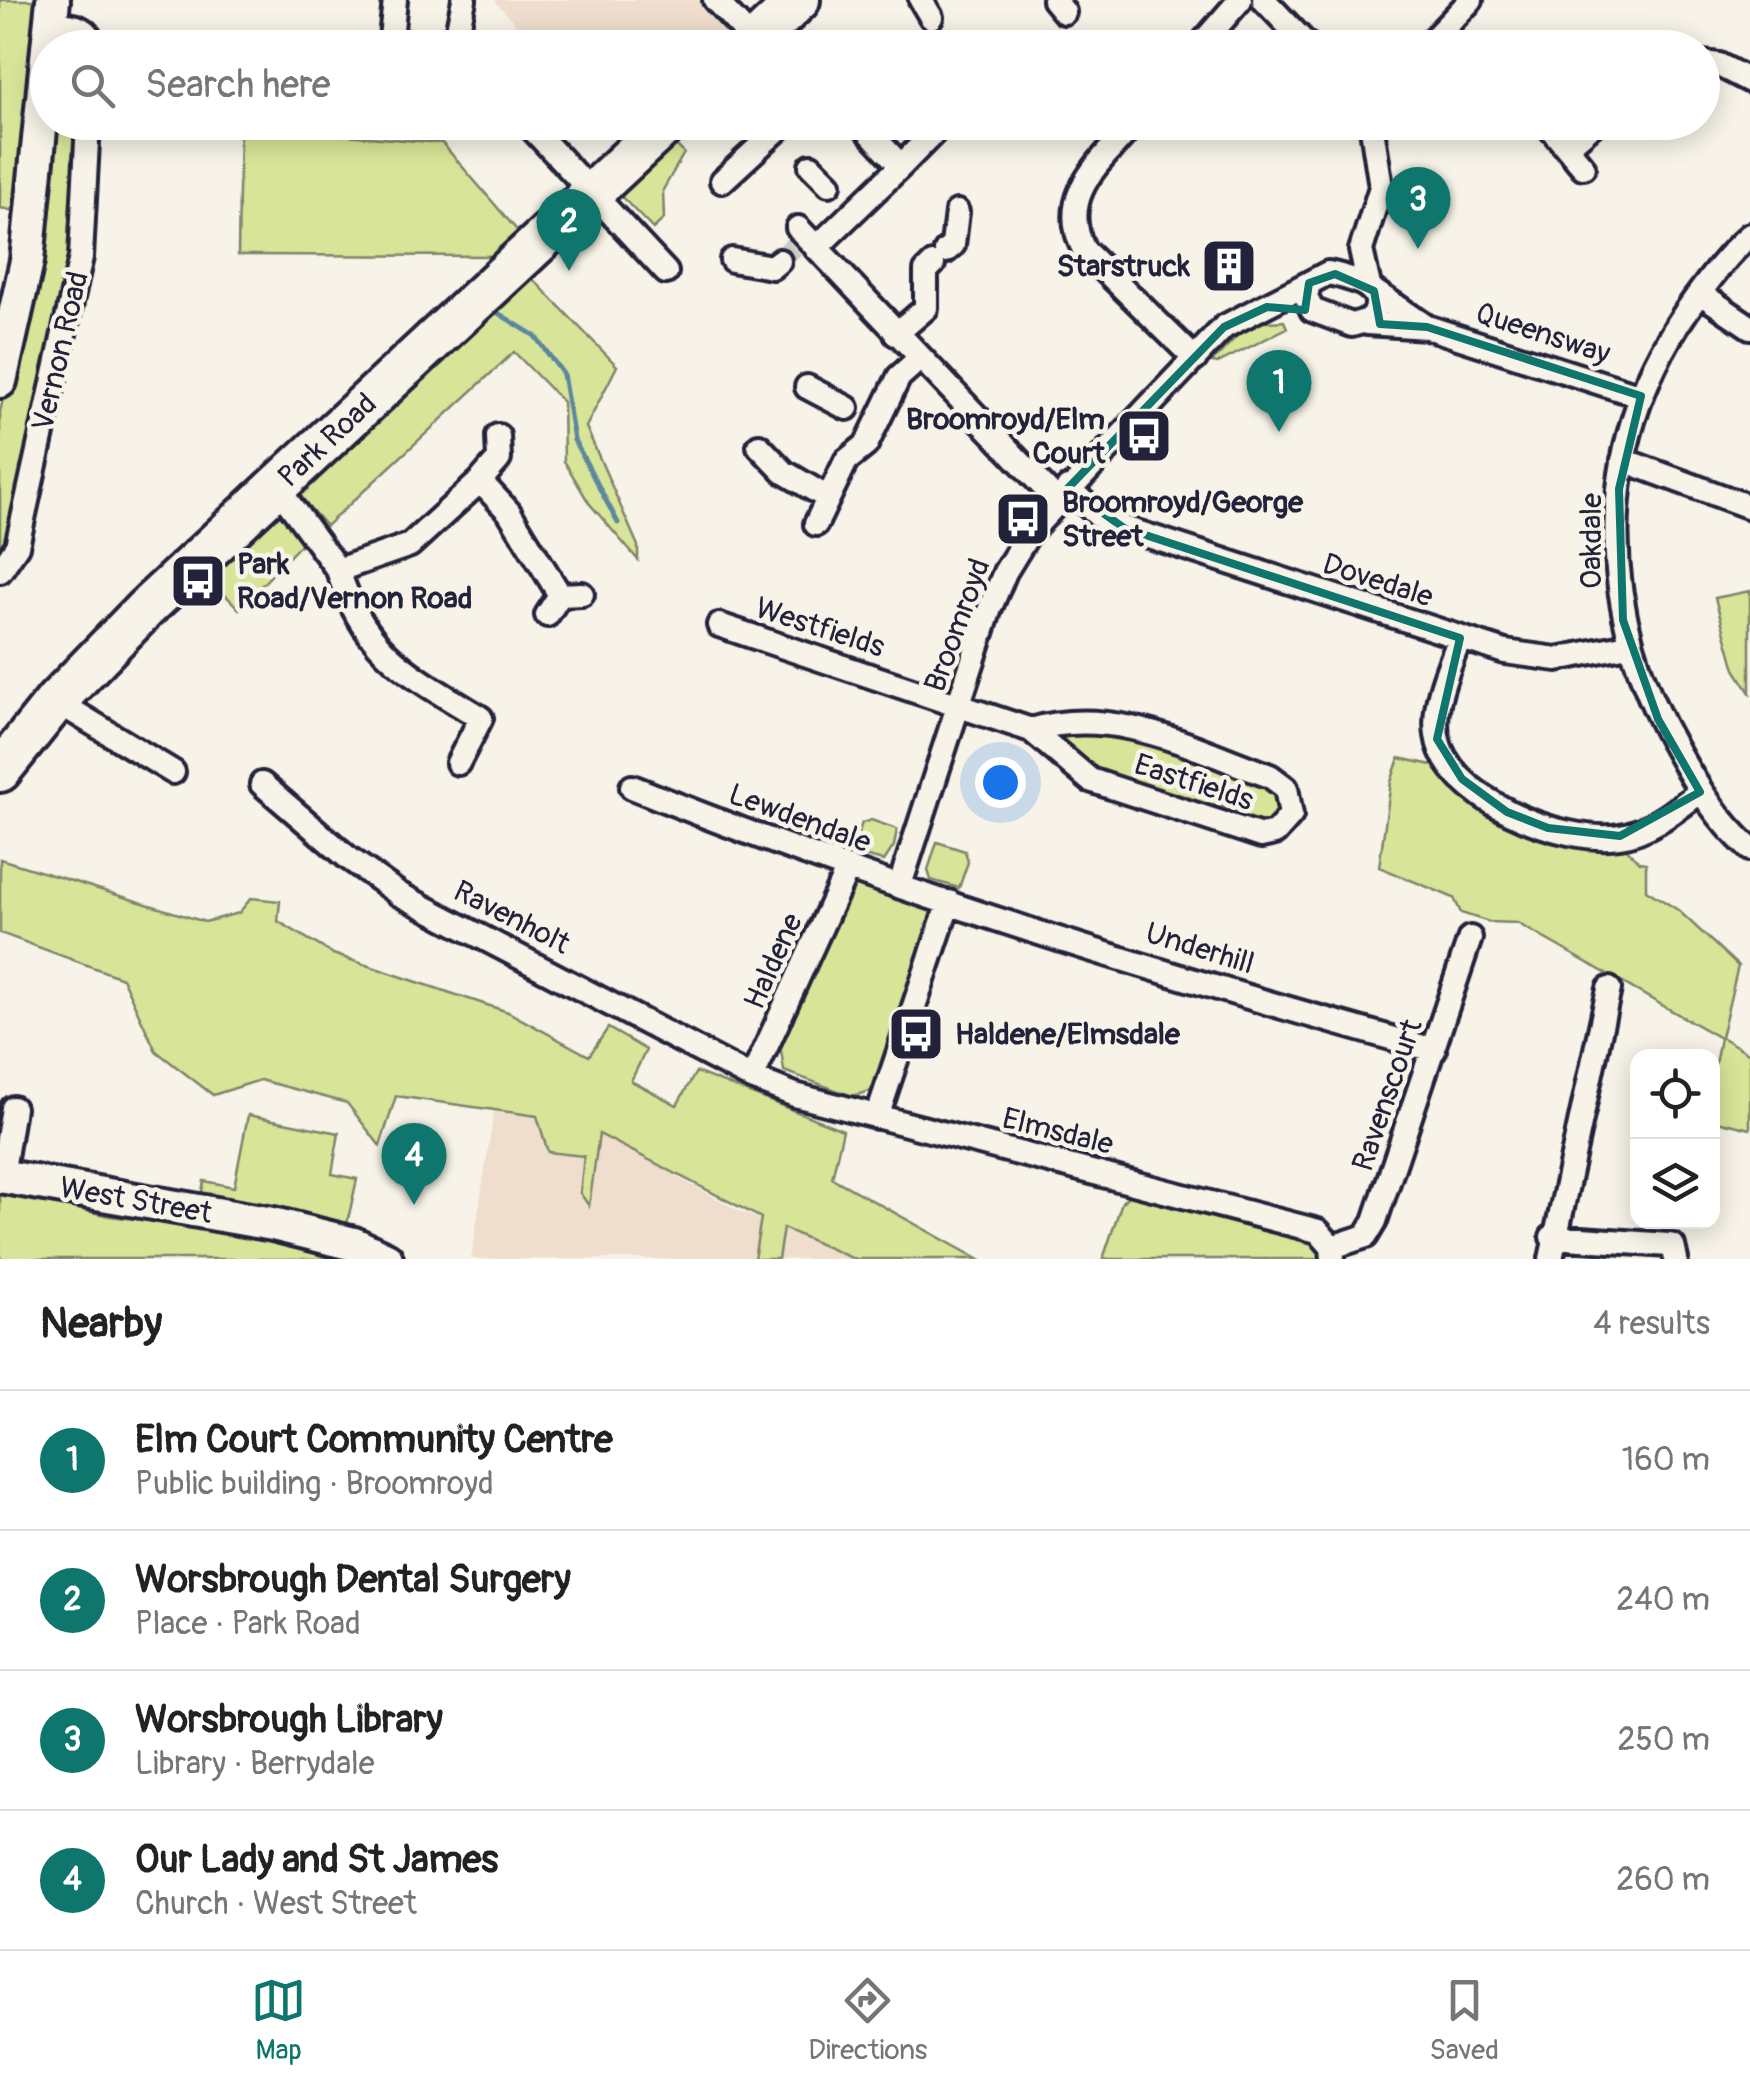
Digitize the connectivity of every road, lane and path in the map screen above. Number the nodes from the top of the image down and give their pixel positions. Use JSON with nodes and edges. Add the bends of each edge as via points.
{"nodes":[{"id":1,"x":395,"y":0,"type":"edge"},
{"id":2,"x":464,"y":0,"type":"edge"},
{"id":3,"x":714,"y":0,"type":"edge"},
{"id":4,"x":1240,"y":0,"type":"edge"},
{"id":5,"x":1264,"y":0,"type":"edge"},
{"id":6,"x":1471,"y":0,"type":"edge"},
{"id":7,"x":49,"y":30,"type":"edge"},
{"id":8,"x":83,"y":30,"type":"edge"},
{"id":9,"x":392,"y":30,"type":"edge"},
{"id":10,"x":456,"y":30,"type":"edge"},
{"id":11,"x":768,"y":30,"type":"edge"},
{"id":12,"x":1214,"y":30,"type":"edge"},
{"id":13,"x":1293,"y":30,"type":"edge"},
{"id":14,"x":1442,"y":30,"type":"edge"},
{"id":15,"x":1720,"y":66,"type":"edge"},
{"id":16,"x":1750,"y":81,"type":"edge"},
{"id":17,"x":39,"y":140,"type":"edge"},
{"id":18,"x":87,"y":140,"type":"edge"},
{"id":19,"x":543,"y":140,"type":"edge"},
{"id":20,"x":649,"y":140,"type":"edge"},
{"id":21,"x":767,"y":140,"type":"edge"},
{"id":22,"x":877,"y":140,"type":"edge"},
{"id":23,"x":926,"y":140,"type":"edge"},
{"id":24,"x":1120,"y":140,"type":"edge"},
{"id":25,"x":1374,"y":140,"type":"edge"},
{"id":26,"x":1561,"y":140,"type":"edge"},
{"id":27,"x":1574,"y":140,"type":"edge"},
{"id":28,"x":724,"y":146,"type":"dead end"},
{"id":29,"x":1566,"y":146,"type":"junction"},
{"id":30,"x":742,"y":163,"type":"junction"},
{"id":31,"x":811,"y":166,"type":"dead end"},
{"id":32,"x":901,"y":166,"type":"junction"},
{"id":33,"x":1583,"y":166,"type":"dead end"},
{"id":34,"x":722,"y":181,"type":"dead end"},
{"id":35,"x":594,"y":193,"type":"junction"},
{"id":36,"x":842,"y":197,"type":"junction"},
{"id":37,"x":957,"y":212,"type":"dead end"},
{"id":38,"x":1750,"y":235,"type":"edge"},
{"id":39,"x":798,"y":244,"type":"junction"},
{"id":40,"x":1362,"y":250,"type":"junction"},
{"id":41,"x":732,"y":260,"type":"dead end"},
{"id":42,"x":650,"y":267,"type":"dead end"},
{"id":43,"x":1318,"y":278,"type":"junction"},
{"id":44,"x":1372,"y":289,"type":"junction"},
{"id":45,"x":1700,"y":293,"type":"junction"},
{"id":46,"x":1267,"y":307,"type":"junction"},
{"id":47,"x":1312,"y":310,"type":"junction"},
{"id":48,"x":1366,"y":323,"type":"junction"},
{"id":49,"x":1427,"y":327,"type":"junction"},
{"id":50,"x":1750,"y":327,"type":"edge"},
{"id":51,"x":896,"y":334,"type":"junction"},
{"id":52,"x":918,"y":359,"type":"junction"},
{"id":53,"x":1195,"y":359,"type":"junction"},
{"id":54,"x":0,"y":381,"type":"edge"},
{"id":55,"x":807,"y":387,"type":"dead end"},
{"id":56,"x":1640,"y":396,"type":"junction"},
{"id":57,"x":862,"y":415,"type":"junction"},
{"id":58,"x":498,"y":436,"type":"dead end"},
{"id":59,"x":759,"y":446,"type":"dead end"},
{"id":60,"x":1624,"y":460,"type":"junction"},
{"id":61,"x":480,"y":481,"type":"junction"},
{"id":62,"x":277,"y":486,"type":"junction"},
{"id":63,"x":1062,"y":494,"type":"junction"},
{"id":64,"x":828,"y":498,"type":"junction"},
{"id":65,"x":1750,"y":507,"type":"edge"},
{"id":66,"x":816,"y":524,"type":"dead end"},
{"id":67,"x":338,"y":570,"type":"junction"},
{"id":68,"x":0,"y":571,"type":"edge"},
{"id":69,"x":563,"y":601,"type":"dead end"},
{"id":70,"x":720,"y":626,"type":"dead end"},
{"id":71,"x":1460,"y":638,"type":"junction"},
{"id":72,"x":1628,"y":645,"type":"junction"},
{"id":73,"x":56,"y":701,"type":"junction"},
{"id":74,"x":959,"y":705,"type":"junction"},
{"id":75,"x":1031,"y":730,"type":"junction"},
{"id":76,"x":458,"y":763,"type":"dead end"},
{"id":77,"x":0,"y":770,"type":"edge"},
{"id":78,"x":174,"y":772,"type":"dead end"},
{"id":79,"x":262,"y":784,"type":"dead end"},
{"id":80,"x":632,"y":787,"type":"dead end"},
{"id":81,"x":1700,"y":792,"type":"junction"},
{"id":82,"x":1750,"y":848,"type":"edge"},
{"id":83,"x":848,"y":868,"type":"junction"},
{"id":84,"x":900,"y":885,"type":"junction"},
{"id":85,"x":949,"y":902,"type":"junction"},
{"id":86,"x":1470,"y":938,"type":"dead end"},
{"id":87,"x":1609,"y":989,"type":"dead end"},
{"id":88,"x":1434,"y":1050,"type":"junction"},
{"id":89,"x":752,"y":1078,"type":"junction"},
{"id":90,"x":13,"y":1108,"type":"dead end"},
{"id":91,"x":877,"y":1117,"type":"junction"},
{"id":92,"x":1,"y":1176,"type":"edge"},
{"id":93,"x":1552,"y":1248,"type":"edge"},
{"id":94,"x":1332,"y":1253,"type":"edge"},
{"id":95,"x":386,"y":1259,"type":"edge"},
{"id":96,"x":1676,"y":1259,"type":"edge"}],
"edges":[{"from":1,"to":9,"type":"street"},
{"from":2,"to":10,"type":"street"},
{"from":3,"to":11,"type":"street"},
{"from":4,"to":12,"type":"street"},
{"from":5,"to":13,"type":"street"},
{"from":6,"to":14,"type":"street"},
{"from":7,"to":8,"type":"street","name":"Vernon Road"},
{"from":15,"to":16,"type":"street"},
{"from":17,"to":54,"type":"main road","name":"Vernon Road","via":[[27,261]]},
{"from":18,"to":68,"type":"street","name":"Vernon Road","via":[[81,256],[16,546]]},
{"from":19,"to":35,"type":"street"},
{"from":20,"to":35,"type":"highway","name":"Park Road"},
{"from":21,"to":30,"type":"street"},
{"from":22,"to":32,"type":"street"},
{"from":23,"to":32,"type":"street"},
{"from":24,"to":53,"type":"street","via":[[1078,195],[1075,231],[1084,250]]},
{"from":25,"to":40,"type":"street","via":[[1381,187]]},
{"from":26,"to":29,"type":"street"},
{"from":27,"to":29,"type":"street"},
{"from":28,"to":30,"type":"street"},
{"from":29,"to":33,"type":"street"},
{"from":30,"to":34,"type":"street"},
{"from":31,"to":36,"type":"street"},
{"from":32,"to":36,"type":"street"},
{"from":35,"to":42,"type":"street"},
{"from":35,"to":62,"type":"highway","name":"Park Road"},
{"from":36,"to":39,"type":"street"},
{"from":37,"to":51,"type":"street","via":[[953,245],[926,271],[926,308]]},
{"from":38,"to":45,"type":"street","name":"Oakdale"},
{"from":39,"to":41,"type":"street","via":[[772,268]]},
{"from":39,"to":51,"type":"street","name":"Dovedale"},
{"from":40,"to":43,"type":"street","name":"Broomroyd"},
{"from":40,"to":44,"type":"street"},
{"from":43,"to":44,"type":"street","name":"Queensway"},
{"from":43,"to":46,"type":"street","name":"Broomroyd"},
{"from":43,"to":47,"type":"street","via":[[1306,297]]},
{"from":44,"to":48,"type":"street","via":[[1378,306]]},
{"from":44,"to":49,"type":"street","name":"Queensway"},
{"from":45,"to":50,"type":"street"},
{"from":45,"to":56,"type":"street","name":"Oakdale","via":[[1665,340]]},
{"from":46,"to":47,"type":"street"},
{"from":46,"to":53,"type":"street","name":"Broomroyd","via":[[1233,320]]},
{"from":47,"to":48,"type":"street","name":"Queensway","via":[[1352,326]]},
{"from":48,"to":49,"type":"street","name":"Queensway"},
{"from":49,"to":56,"type":"street","name":"Queensway"},
{"from":51,"to":52,"type":"street","name":"Dovedale"},
{"from":52,"to":57,"type":"street"},
{"from":52,"to":63,"type":"street","name":"Dovedale"},
{"from":53,"to":63,"type":"street","name":"Broomroyd"},
{"from":55,"to":57,"type":"street"},
{"from":56,"to":60,"type":"street","name":"Oakdale"},
{"from":57,"to":64,"type":"street","via":[[866,445],[846,461]]},
{"from":58,"to":61,"type":"street","via":[[499,459]]},
{"from":59,"to":64,"type":"street","via":[[784,472]]},
{"from":60,"to":65,"type":"street"},
{"from":60,"to":72,"type":"street","name":"Oakdale","via":[[1617,572]]},
{"from":61,"to":67,"type":"street","via":[[410,545]]},
{"from":61,"to":69,"type":"street","via":[[509,512]]},
{"from":62,"to":67,"type":"street"},
{"from":62,"to":73,"type":"highway","name":"Park Road"},
{"from":63,"to":71,"type":"street","name":"Dovedale","via":[[1124,528]]},
{"from":63,"to":74,"type":"street","name":"Broomroyd","via":[[1004,572]]},
{"from":64,"to":66,"type":"street"},
{"from":67,"to":76,"type":"street","via":[[364,632],[394,665],[490,723]]},
{"from":70,"to":74,"type":"street","name":"Westfields"},
{"from":71,"to":72,"type":"street","name":"Dovedale","via":[[1557,659]]},
{"from":71,"to":81,"type":"street","via":[[1436,714],[1437,738],[1462,778],[1507,812],[1566,832],[1620,836],[1651,825]]},
{"from":72,"to":81,"type":"street","name":"Oakdale","via":[[1658,719]]},
{"from":73,"to":77,"type":"highway","name":"Park Road"},
{"from":73,"to":78,"type":"street"},
{"from":74,"to":75,"type":"street","name":"Eastfields"},
{"from":74,"to":84,"type":"street","name":"Broomroyd"},
{"from":75,"to":75,"type":"street","name":"Eastfields","via":[[1112,720],[1270,776],[1286,788],[1291,815],[1276,833],[1261,836],[1090,780]]},
{"from":79,"to":89,"type":"street","name":"Ravenholt","via":[[399,894]]},
{"from":80,"to":83,"type":"street","name":"Lewdendale"},
{"from":81,"to":82,"type":"street","name":"Oakdale"},
{"from":83,"to":84,"type":"street","name":"Lewdendale"},
{"from":83,"to":89,"type":"street","name":"Haldene"},
{"from":84,"to":85,"type":"street","name":"Lewdendale"},
{"from":85,"to":88,"type":"street","name":"Underhill"},
{"from":85,"to":91,"type":"street"},
{"from":86,"to":88,"type":"street","name":"Ravenscourt"},
{"from":87,"to":93,"type":"street","via":[[1604,1063]]},
{"from":88,"to":94,"type":"street","name":"Ravenscourt","via":[[1375,1221],[1366,1236]]},
{"from":89,"to":91,"type":"street","name":"Elmsdale"},
{"from":90,"to":92,"type":"street"},
{"from":91,"to":94,"type":"street","name":"Elmsdale","via":[[1318,1231]]},
{"from":92,"to":95,"type":"main road","name":"West Street","via":[[273,1224]]},
{"from":93,"to":96,"type":"street","via":[[1669,1245]]}]}
